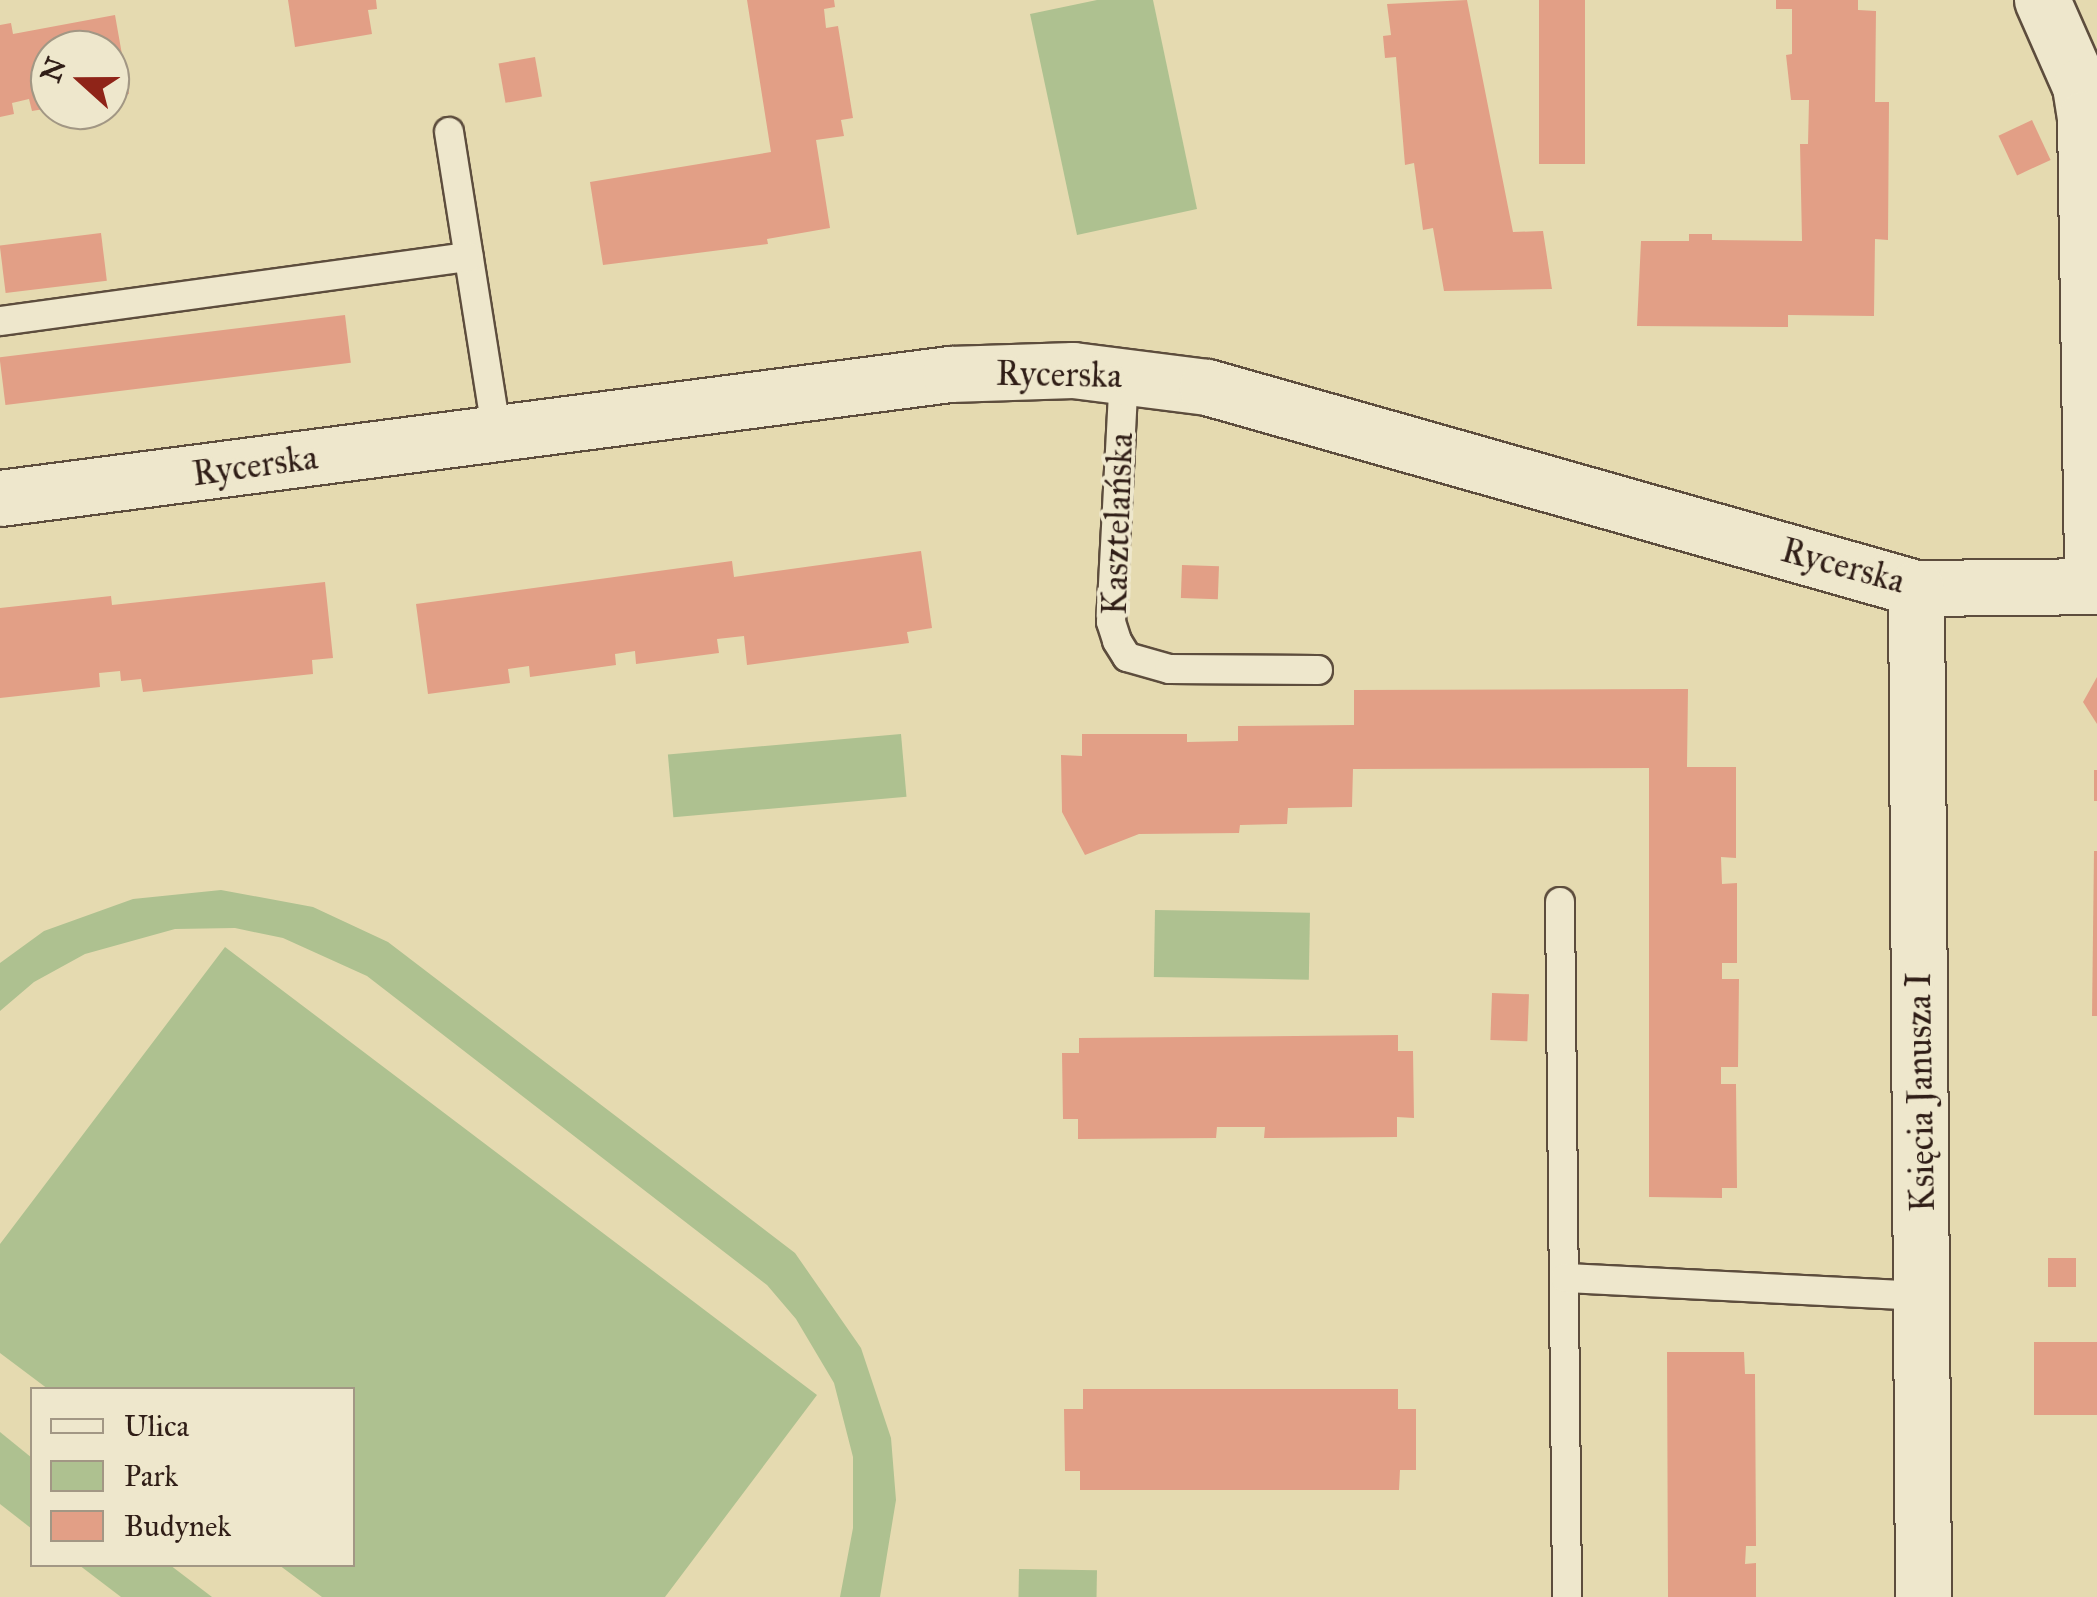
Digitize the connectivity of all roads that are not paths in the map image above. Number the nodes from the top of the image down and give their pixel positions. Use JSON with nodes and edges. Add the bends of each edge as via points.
{"nodes":[{"id":1,"x":2042,"y":0,"type":"edge"},
{"id":2,"x":449,"y":132,"type":"dead end"},
{"id":3,"x":470,"y":258,"type":"junction"},
{"id":4,"x":0,"y":321,"type":"edge"},
{"id":5,"x":1124,"y":374,"type":"junction"},
{"id":6,"x":497,"y":434,"type":"junction"},
{"id":7,"x":0,"y":498,"type":"edge"},
{"id":8,"x":2094,"y":586,"type":"edge"},
{"id":9,"x":1916,"y":588,"type":"junction"},
{"id":10,"x":1318,"y":670,"type":"dead end"},
{"id":11,"x":1560,"y":902,"type":"dead end"},
{"id":12,"x":1566,"y":1278,"type":"junction"},
{"id":13,"x":1923,"y":1296,"type":"junction"},
{"id":14,"x":1566,"y":1597,"type":"edge"},
{"id":15,"x":1923,"y":1597,"type":"edge"}],
"edges":[{"from":1,"to":8,"type":"street","via":[[2080,86],[2085,118]]},
{"from":2,"to":3,"type":"lane"},
{"from":3,"to":4,"type":"lane"},
{"from":3,"to":6,"type":"lane"},
{"from":5,"to":6,"type":"street","name":"Rycerska","via":[[950,374]]},
{"from":5,"to":9,"type":"street","name":"Rycerska","via":[[1304,412]]},
{"from":5,"to":10,"type":"lane","name":"Kasztelańska","via":[[1111,622],[1117,642],[1128,657],[1169,669]]},
{"from":6,"to":7,"type":"street","name":"Rycerska"},
{"from":8,"to":9,"type":"street","name":"Rycerska"},
{"from":9,"to":13,"type":"street","name":"Księcia Janusza I"},
{"from":11,"to":12,"type":"lane"},
{"from":12,"to":13,"type":"lane"},
{"from":12,"to":14,"type":"lane"},
{"from":13,"to":15,"type":"street","name":"Księcia Janusza I"}]}
